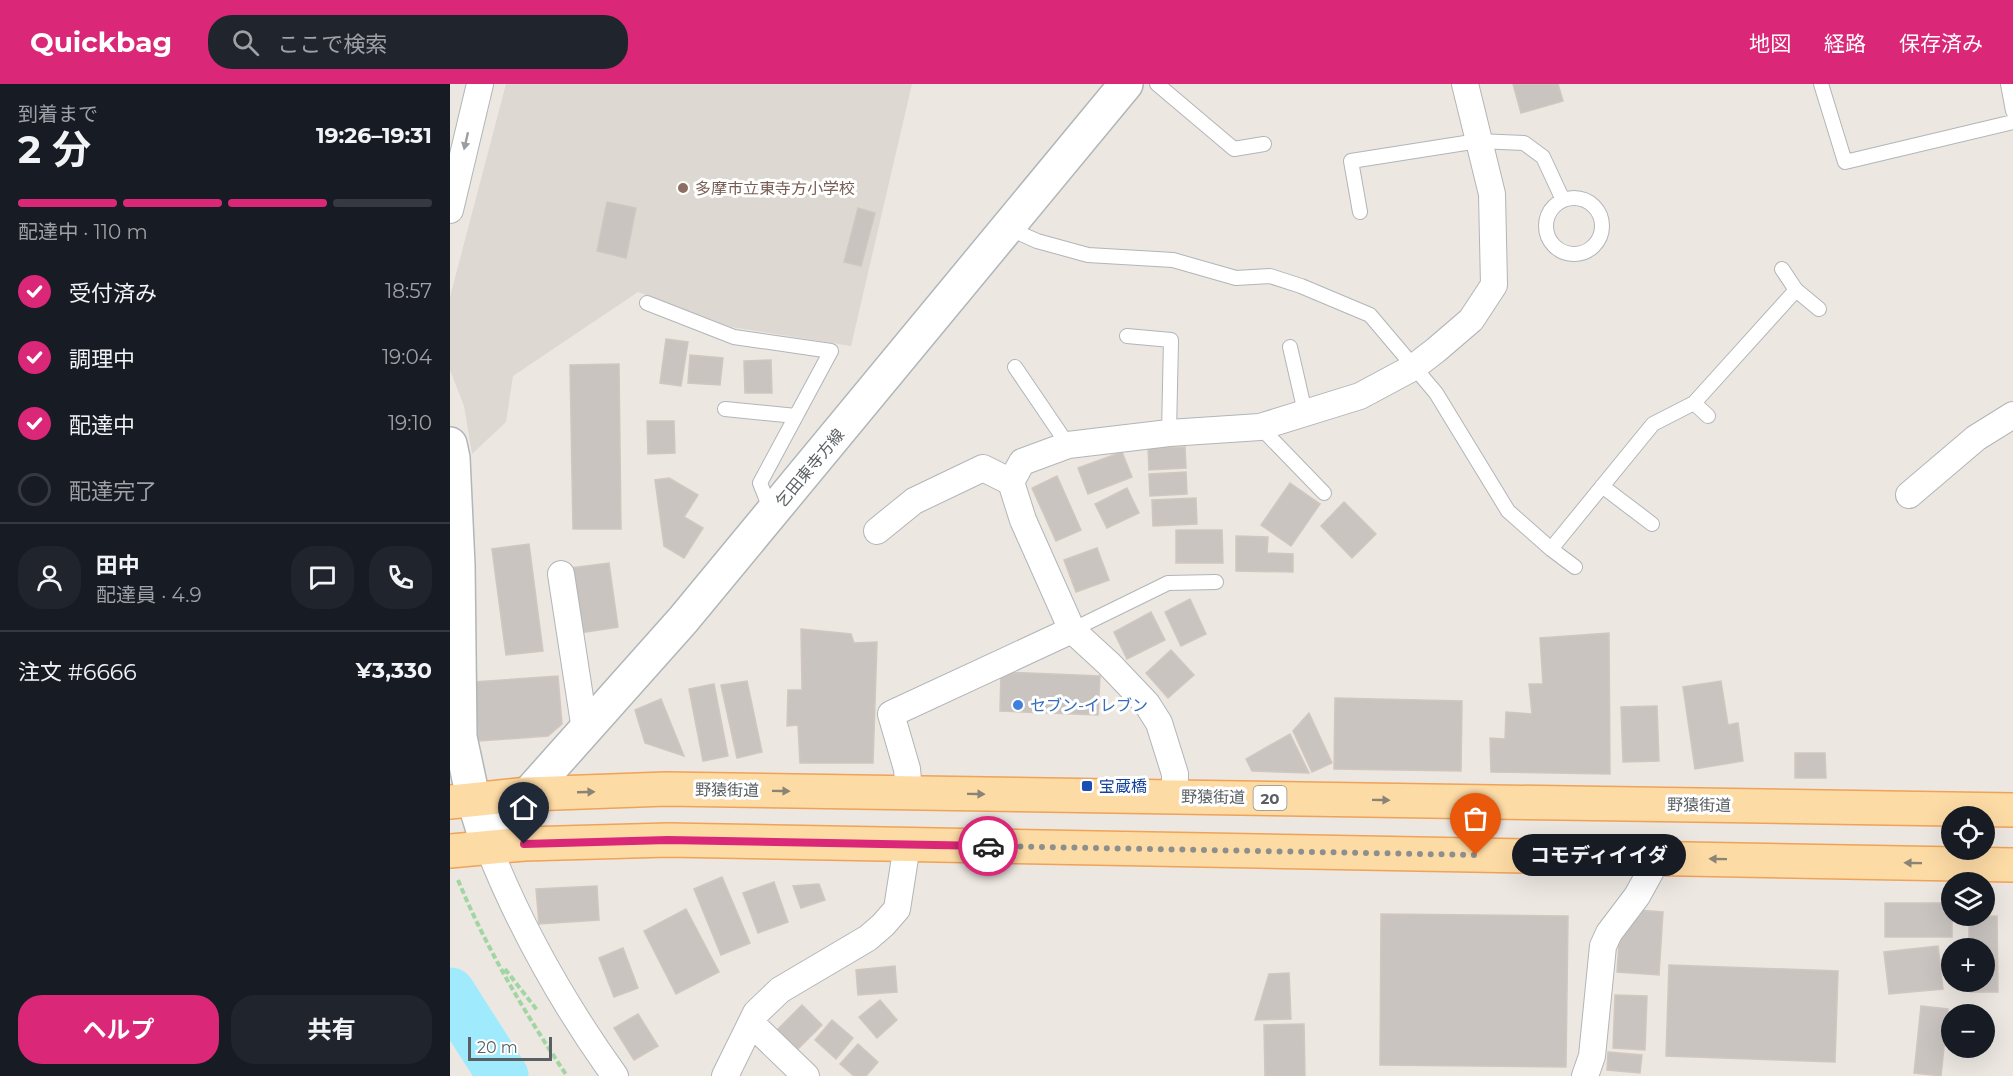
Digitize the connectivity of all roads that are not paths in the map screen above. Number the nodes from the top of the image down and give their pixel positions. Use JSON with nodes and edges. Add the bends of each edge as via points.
{"nodes":[{"id":1,"x":480,"y":84,"type":"edge"},
{"id":2,"x":1126,"y":84,"type":"edge"},
{"id":3,"x":1157,"y":84,"type":"edge"},
{"id":4,"x":1465,"y":84,"type":"edge"},
{"id":5,"x":1821,"y":84,"type":"edge"},
{"id":6,"x":2008,"y":84,"type":"edge"},
{"id":7,"x":2013,"y":111,"type":"edge"},
{"id":8,"x":2013,"y":122,"type":"edge"},
{"id":9,"x":1478,"y":141,"type":"junction"},
{"id":10,"x":1264,"y":144,"type":"dead end"},
{"id":11,"x":1563,"y":200,"type":"junction"},
{"id":12,"x":450,"y":210,"type":"edge"},
{"id":13,"x":1360,"y":212,"type":"dead end"},
{"id":14,"x":1008,"y":228,"type":"junction"},
{"id":15,"x":1782,"y":268,"type":"dead end"},
{"id":16,"x":1796,"y":290,"type":"junction"},
{"id":17,"x":647,"y":303,"type":"dead end"},
{"id":18,"x":1819,"y":309,"type":"dead end"},
{"id":19,"x":1127,"y":336,"type":"dead end"},
{"id":20,"x":1290,"y":347,"type":"dead end"},
{"id":21,"x":1015,"y":367,"type":"dead end"},
{"id":22,"x":1414,"y":367,"type":"junction"},
{"id":23,"x":1694,"y":403,"type":"junction"},
{"id":24,"x":725,"y":409,"type":"dead end"},
{"id":25,"x":1305,"y":411,"type":"junction"},
{"id":26,"x":2013,"y":415,"type":"edge"},
{"id":27,"x":796,"y":416,"type":"junction"},
{"id":28,"x":1708,"y":416,"type":"dead end"},
{"id":29,"x":1260,"y":427,"type":"junction"},
{"id":30,"x":1169,"y":434,"type":"junction"},
{"id":31,"x":450,"y":444,"type":"edge"},
{"id":32,"x":1068,"y":445,"type":"junction"},
{"id":33,"x":1011,"y":482,"type":"junction"},
{"id":34,"x":1602,"y":486,"type":"junction"},
{"id":35,"x":1324,"y":493,"type":"dead end"},
{"id":36,"x":1909,"y":495,"type":"dead end"},
{"id":37,"x":772,"y":514,"type":"junction"},
{"id":38,"x":1652,"y":524,"type":"dead end"},
{"id":39,"x":877,"y":531,"type":"dead end"},
{"id":40,"x":1551,"y":549,"type":"junction"},
{"id":41,"x":1575,"y":567,"type":"dead end"},
{"id":42,"x":561,"y":574,"type":"dead end"},
{"id":43,"x":1216,"y":582,"type":"dead end"},
{"id":44,"x":1072,"y":630,"type":"junction"},
{"id":45,"x":585,"y":730,"type":"junction"},
{"id":46,"x":909,"y":792,"type":"junction"},
{"id":47,"x":528,"y":794,"type":"junction"},
{"id":48,"x":1175,"y":797,"type":"junction"},
{"id":49,"x":1235,"y":798,"type":"junction"},
{"id":50,"x":461,"y":800,"type":"edge"},
{"id":51,"x":1343,"y":800,"type":"junction"},
{"id":52,"x":2013,"y":810,"type":"edge"},
{"id":53,"x":907,"y":845,"type":"junction"},
{"id":54,"x":1237,"y":850,"type":"junction"},
{"id":55,"x":1342,"y":852,"type":"junction"},
{"id":56,"x":467,"y":854,"type":"edge"},
{"id":57,"x":1658,"y":858,"type":"junction"},
{"id":58,"x":2013,"y":865,"type":"edge"},
{"id":59,"x":751,"y":1023,"type":"junction"},
{"id":60,"x":615,"y":1076,"type":"edge"},
{"id":61,"x":724,"y":1076,"type":"edge"},
{"id":62,"x":806,"y":1076,"type":"edge"},
{"id":63,"x":1585,"y":1076,"type":"edge"}],
"edges":[{"from":1,"to":12,"type":"street","one_way":true},
{"from":2,"to":14,"type":"main road","name":"乞田東寺方線"},
{"from":3,"to":10,"type":"lane","via":[[1234,149]]},
{"from":4,"to":9,"type":"street"},
{"from":5,"to":8,"type":"lane","via":[[1845,162]]},
{"from":6,"to":7,"type":"lane"},
{"from":9,"to":11,"type":"lane","via":[[1524,143],[1543,157]]},
{"from":9,"to":13,"type":"lane","via":[[1351,161]]},
{"from":9,"to":22,"type":"street","via":[[1492,194],[1494,285],[1471,320]]},
{"from":11,"to":11,"type":"lane","via":[[1550,212],[1548,238],[1570,254],[1588,251],[1600,237],[1601,218],[1582,199]]},
{"from":14,"to":22,"type":"lane","via":[[1037,241],[1088,255],[1173,260],[1236,278],[1270,276],[1300,286],[1370,315]]},
{"from":14,"to":37,"type":"main road","name":"乞田東寺方線"},
{"from":15,"to":16,"type":"lane"},
{"from":16,"to":18,"type":"lane"},
{"from":16,"to":23,"type":"lane"},
{"from":17,"to":27,"type":"lane","via":[[734,337],[831,351]]},
{"from":19,"to":30,"type":"lane","via":[[1171,340]]},
{"from":20,"to":25,"type":"lane"},
{"from":21,"to":32,"type":"lane"},
{"from":22,"to":25,"type":"street","via":[[1360,396]]},
{"from":22,"to":40,"type":"lane","via":[[1436,393],[1508,511]]},
{"from":23,"to":28,"type":"lane"},
{"from":23,"to":34,"type":"lane","via":[[1653,424]]},
{"from":24,"to":27,"type":"lane"},
{"from":25,"to":29,"type":"street"},
{"from":26,"to":36,"type":"street","via":[[1976,438]]},
{"from":27,"to":37,"type":"lane","via":[[760,483]]},
{"from":29,"to":30,"type":"street"},
{"from":29,"to":35,"type":"lane"},
{"from":30,"to":32,"type":"street"},
{"from":31,"to":50,"type":"main road","via":[[458,564]]},
{"from":32,"to":33,"type":"street","via":[[1022,462]]},
{"from":33,"to":39,"type":"street","via":[[983,468],[914,501]]},
{"from":33,"to":44,"type":"street","via":[[1023,520]]},
{"from":34,"to":38,"type":"lane"},
{"from":34,"to":40,"type":"lane"},
{"from":37,"to":45,"type":"main road","name":"乞田東寺方線"},
{"from":40,"to":41,"type":"lane"},
{"from":42,"to":45,"type":"street"},
{"from":43,"to":44,"type":"lane","via":[[1168,583]]},
{"from":44,"to":46,"type":"street","via":[[891,714],[907,766]]},
{"from":44,"to":48,"type":"street","via":[[1147,704],[1159,723],[1175,774]]},
{"from":45,"to":47,"type":"main road","name":"乞田東寺方線"},
{"from":47,"to":46,"type":"main road","name":"野猿街道","number":"20","one_way":true,"via":[[666,789]]},
{"from":46,"to":48,"type":"main road","name":"野猿街道","number":"20","one_way":true},
{"from":47,"to":50,"type":"main road","name":"野猿街道","number":"20"},
{"from":47,"to":56,"type":"main road","name":"乞田東寺方線"},
{"from":48,"to":49,"type":"main road","name":"野猿街道","number":"20"},
{"from":49,"to":51,"type":"main road","name":"野猿街道","number":"20"},
{"from":49,"to":54,"type":"main road","via":[[1259,815],[1262,831],[1249,849]]},
{"from":50,"to":56,"type":"main road"},
{"from":51,"to":52,"type":"main road","name":"野猿街道","number":"20","one_way":true},
{"from":51,"to":55,"type":"main road"},
{"from":53,"to":54,"type":"main road"},
{"from":53,"to":56,"type":"main road","via":[[668,840]]},
{"from":53,"to":59,"type":"street","via":[[897,909],[884,925],[780,990]]},
{"from":54,"to":55,"type":"main road"},
{"from":55,"to":57,"type":"main road"},
{"from":56,"to":60,"type":"street","via":[[509,897],[584,1034]]},
{"from":58,"to":57,"type":"main road","one_way":true},
{"from":57,"to":63,"type":"street","via":[[1603,946],[1592,1056]]},
{"from":59,"to":61,"type":"street"},
{"from":59,"to":62,"type":"street"}]}
